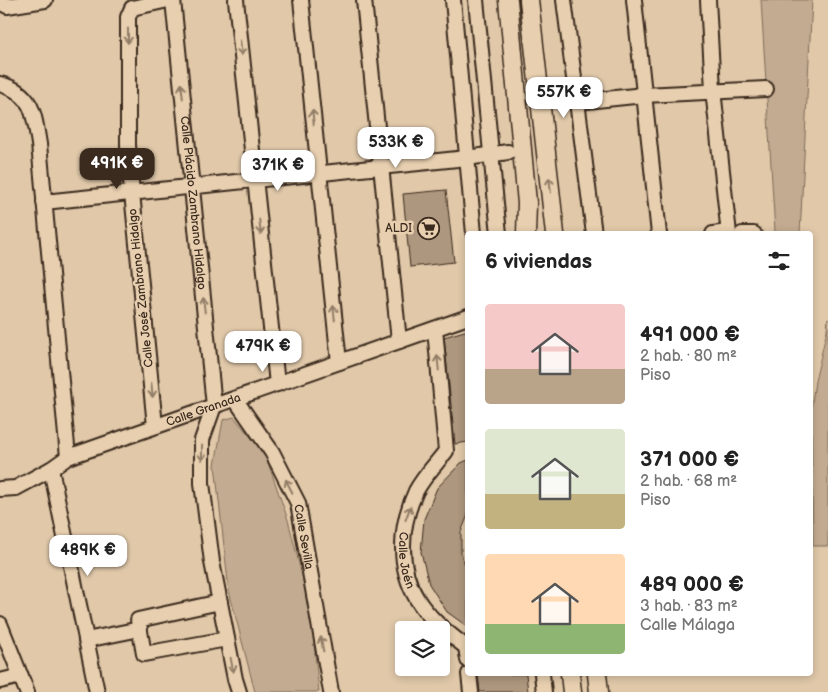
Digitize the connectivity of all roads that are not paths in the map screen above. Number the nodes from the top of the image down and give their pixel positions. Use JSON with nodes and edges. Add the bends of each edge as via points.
{"nodes":[{"id":1,"x":45,"y":0,"type":"edge"},
{"id":2,"x":168,"y":0,"type":"edge"},
{"id":3,"x":174,"y":0,"type":"edge"},
{"id":4,"x":236,"y":0,"type":"edge"},
{"id":5,"x":301,"y":0,"type":"edge"},
{"id":6,"x":364,"y":0,"type":"edge"},
{"id":7,"x":453,"y":0,"type":"edge"},
{"id":8,"x":476,"y":0,"type":"edge"},
{"id":9,"x":508,"y":0,"type":"edge"},
{"id":10,"x":529,"y":0,"type":"edge"},
{"id":11,"x":564,"y":0,"type":"edge"},
{"id":12,"x":634,"y":0,"type":"edge"},
{"id":13,"x":708,"y":0,"type":"edge"},
{"id":14,"x":0,"y":2,"type":"edge"},
{"id":15,"x":0,"y":84,"type":"edge"},
{"id":16,"x":766,"y":89,"type":"dead end"},
{"id":17,"x":713,"y":90,"type":"junction"},
{"id":18,"x":644,"y":95,"type":"junction"},
{"id":19,"x":577,"y":102,"type":"junction"},
{"id":20,"x":508,"y":152,"type":"dead end"},
{"id":21,"x":491,"y":154,"type":"junction"},
{"id":22,"x":466,"y":158,"type":"junction"},
{"id":23,"x":381,"y":167,"type":"junction"},
{"id":24,"x":318,"y":173,"type":"junction"},
{"id":25,"x":255,"y":180,"type":"junction"},
{"id":26,"x":192,"y":186,"type":"junction"},
{"id":27,"x":132,"y":193,"type":"junction"},
{"id":28,"x":44,"y":202,"type":"junction"},
{"id":29,"x":474,"y":231,"type":"edge"},
{"id":30,"x":499,"y":231,"type":"edge"},
{"id":31,"x":526,"y":231,"type":"edge"},
{"id":32,"x":555,"y":231,"type":"edge"},
{"id":33,"x":594,"y":231,"type":"edge"},
{"id":34,"x":659,"y":231,"type":"edge"},
{"id":35,"x":728,"y":231,"type":"edge"},
{"id":36,"x":465,"y":318,"type":"edge"},
{"id":37,"x":434,"y":329,"type":"junction"},
{"id":38,"x":399,"y":341,"type":"junction"},
{"id":39,"x":339,"y":362,"type":"junction"},
{"id":40,"x":277,"y":384,"type":"junction"},
{"id":41,"x":235,"y":399,"type":"junction"},
{"id":42,"x":214,"y":406,"type":"junction"},
{"id":43,"x":156,"y":426,"type":"junction"},
{"id":44,"x":68,"y":457,"type":"junction"},
{"id":45,"x":51,"y":468,"type":"junction"},
{"id":46,"x":0,"y":489,"type":"edge"},
{"id":47,"x":220,"y":602,"type":"junction"},
{"id":48,"x":0,"y":624,"type":"edge"},
{"id":49,"x":140,"y":629,"type":"junction"},
{"id":50,"x":227,"y":639,"type":"junction"},
{"id":51,"x":86,"y":640,"type":"junction"},
{"id":52,"x":465,"y":646,"type":"edge"},
{"id":53,"x":21,"y":676,"type":"junction"},
{"id":54,"x":469,"y":676,"type":"edge"},
{"id":55,"x":542,"y":676,"type":"edge"},
{"id":56,"x":570,"y":676,"type":"edge"},
{"id":57,"x":597,"y":676,"type":"edge"},
{"id":58,"x":0,"y":681,"type":"edge"},
{"id":59,"x":28,"y":692,"type":"edge"},
{"id":60,"x":96,"y":692,"type":"edge"},
{"id":61,"x":239,"y":692,"type":"edge"},
{"id":62,"x":331,"y":692,"type":"edge"},
{"id":63,"x":471,"y":692,"type":"edge"},
{"id":64,"x":544,"y":692,"type":"edge"},
{"id":65,"x":572,"y":692,"type":"edge"},
{"id":66,"x":599,"y":692,"type":"edge"}],
"edges":[{"from":1,"to":14,"type":"street","via":[[7,6]]},
{"from":2,"to":27,"type":"street","name":"Calle José Zambrano Hidalgo","one_way":true,"via":[[132,8],[128,17],[128,145]]},
{"from":26,"to":3,"type":"street","name":"Calle Plácido Zambrano Hidalgo","one_way":true},
{"from":4,"to":25,"type":"street","one_way":true},
{"from":24,"to":5,"type":"street","one_way":true},
{"from":6,"to":23,"type":"street"},
{"from":7,"to":22,"type":"street"},
{"from":8,"to":21,"type":"street"},
{"from":9,"to":31,"type":"main road","via":[[527,203]]},
{"from":32,"to":10,"type":"main road","one_way":true},
{"from":11,"to":19,"type":"street"},
{"from":12,"to":18,"type":"street"},
{"from":13,"to":17,"type":"street"},
{"from":15,"to":28,"type":"street","via":[[13,88],[33,109]]},
{"from":16,"to":17,"type":"street"},
{"from":17,"to":18,"type":"street"},
{"from":17,"to":35,"type":"street"},
{"from":18,"to":19,"type":"street"},
{"from":18,"to":34,"type":"street"},
{"from":19,"to":33,"type":"street"},
{"from":20,"to":21,"type":"street"},
{"from":21,"to":22,"type":"street"},
{"from":21,"to":30,"type":"street"},
{"from":22,"to":23,"type":"street"},
{"from":22,"to":29,"type":"street"},
{"from":23,"to":24,"type":"street"},
{"from":23,"to":38,"type":"street"},
{"from":24,"to":25,"type":"street"},
{"from":39,"to":24,"type":"street","one_way":true},
{"from":25,"to":26,"type":"street"},
{"from":25,"to":40,"type":"street","one_way":true},
{"from":26,"to":27,"type":"street"},
{"from":42,"to":26,"type":"street","name":"Calle Plácido Zambrano Hidalgo","one_way":true},
{"from":27,"to":28,"type":"street"},
{"from":27,"to":43,"type":"street","name":"Calle José Zambrano Hidalgo","one_way":true},
{"from":28,"to":44,"type":"street"},
{"from":36,"to":37,"type":"street","name":"Calle Granada"},
{"from":37,"to":38,"type":"street","name":"Calle Granada"},
{"from":52,"to":37,"type":"street","name":"Calle Jaén","one_way":true,"via":[[434,620],[416,598],[406,574],[402,549],[405,521],[416,491],[446,451]]},
{"from":38,"to":39,"type":"street","name":"Calle Granada"},
{"from":39,"to":40,"type":"street","name":"Calle Granada"},
{"from":40,"to":41,"type":"street","name":"Calle Granada"},
{"from":41,"to":42,"type":"street","name":"Calle Granada"},
{"from":62,"to":41,"type":"street","name":"Calle Sevilla","one_way":true,"via":[[298,503],[272,452]]},
{"from":42,"to":43,"type":"street","name":"Calle Granada"},
{"from":42,"to":47,"type":"street","one_way":true,"via":[[202,440],[202,483]]},
{"from":43,"to":44,"type":"street","name":"Calle Granada"},
{"from":44,"to":45,"type":"street","name":"Calle Granada"},
{"from":45,"to":46,"type":"street","name":"Calle Granada","via":[[16,488]]},
{"from":45,"to":51,"type":"street"},
{"from":47,"to":49,"type":"street","via":[[138,620]]},
{"from":47,"to":50,"type":"street"},
{"from":48,"to":53,"type":"street"},
{"from":49,"to":50,"type":"street","via":[[144,654]]},
{"from":49,"to":51,"type":"street"},
{"from":50,"to":61,"type":"street","one_way":true},
{"from":51,"to":60,"type":"street"},
{"from":53,"to":58,"type":"street"},
{"from":53,"to":59,"type":"street"},
{"from":54,"to":63,"type":"street"},
{"from":55,"to":64,"type":"street"},
{"from":56,"to":65,"type":"main road"},
{"from":57,"to":66,"type":"main road"}]}
